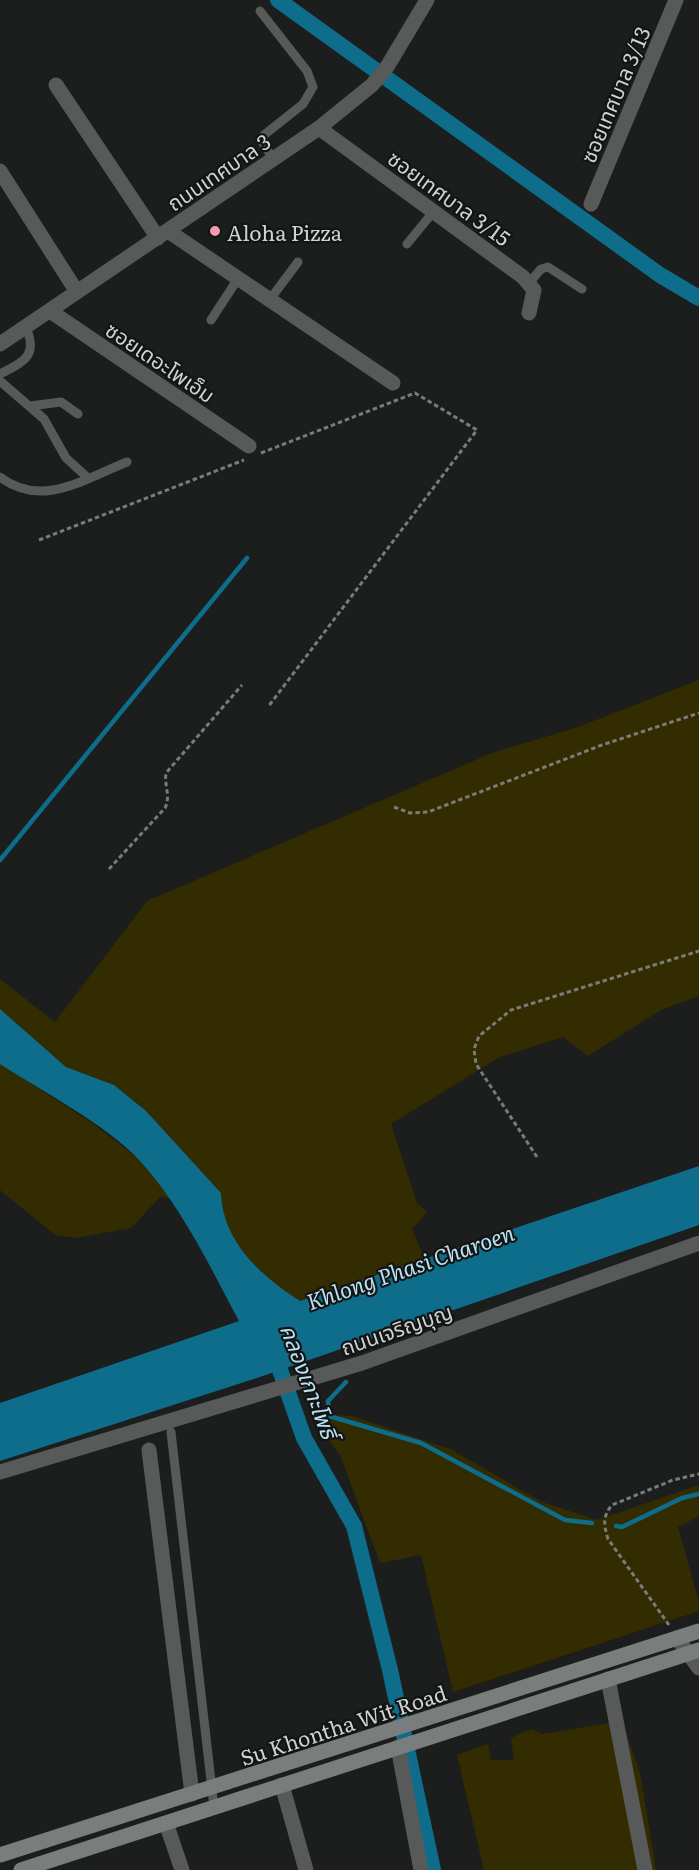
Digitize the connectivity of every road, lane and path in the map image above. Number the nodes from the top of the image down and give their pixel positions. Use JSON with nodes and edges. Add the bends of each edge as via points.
{"nodes":[{"id":1,"x":427,"y":0,"type":"edge"},
{"id":2,"x":676,"y":0,"type":"edge"},
{"id":3,"x":260,"y":11,"type":"dead end"},
{"id":4,"x":56,"y":85,"type":"dead end"},
{"id":5,"x":319,"y":128,"type":"junction"},
{"id":6,"x":273,"y":159,"type":"junction"},
{"id":7,"x":0,"y":171,"type":"edge"},
{"id":8,"x":591,"y":204,"type":"dead end"},
{"id":9,"x":434,"y":211,"type":"junction"},
{"id":10,"x":163,"y":234,"type":"junction"},
{"id":11,"x":407,"y":244,"type":"dead end"},
{"id":12,"x":298,"y":262,"type":"dead end"},
{"id":13,"x":239,"y":277,"type":"junction"},
{"id":14,"x":529,"y":283,"type":"junction"},
{"id":15,"x":582,"y":289,"type":"dead end"},
{"id":16,"x":77,"y":292,"type":"junction"},
{"id":17,"x":271,"y":298,"type":"junction"},
{"id":18,"x":50,"y":310,"type":"junction"},
{"id":19,"x":529,"y":313,"type":"dead end"},
{"id":20,"x":211,"y":320,"type":"dead end"},
{"id":21,"x":26,"y":327,"type":"junction"},
{"id":22,"x":0,"y":344,"type":"edge"},
{"id":23,"x":0,"y":374,"type":"edge"},
{"id":24,"x":0,"y":381,"type":"edge"},
{"id":25,"x":393,"y":383,"type":"dead end"},
{"id":26,"x":30,"y":406,"type":"junction"},
{"id":27,"x":78,"y":414,"type":"dead end"},
{"id":28,"x":252,"y":452,"type":"junction"},
{"id":29,"x":127,"y":462,"type":"dead end"},
{"id":30,"x":0,"y":477,"type":"edge"},
{"id":31,"x":87,"y":477,"type":"junction"},
{"id":32,"x":39,"y":540,"type":"dead end"},
{"id":33,"x":242,"y":685,"type":"dead end"},
{"id":34,"x":268,"y":707,"type":"dead end"},
{"id":35,"x":699,"y":713,"type":"edge"},
{"id":36,"x":394,"y":807,"type":"dead end"},
{"id":37,"x":109,"y":869,"type":"dead end"},
{"id":38,"x":699,"y":951,"type":"edge"},
{"id":39,"x":537,"y":1157,"type":"dead end"},
{"id":40,"x":699,"y":1243,"type":"edge"},
{"id":41,"x":171,"y":1432,"type":"dead end"},
{"id":42,"x":149,"y":1450,"type":"dead end"},
{"id":43,"x":0,"y":1472,"type":"edge"},
{"id":44,"x":699,"y":1474,"type":"edge"},
{"id":45,"x":699,"y":1631,"type":"edge"},
{"id":46,"x":677,"y":1638,"type":"junction"},
{"id":47,"x":694,"y":1652,"type":"edge"},
{"id":48,"x":699,"y":1668,"type":"edge"},
{"id":49,"x":608,"y":1680,"type":"junction"},
{"id":50,"x":399,"y":1748,"type":"junction"},
{"id":51,"x":282,"y":1785,"type":"junction"},
{"id":52,"x":212,"y":1788,"type":"junction"},
{"id":53,"x":192,"y":1794,"type":"junction"},
{"id":54,"x":214,"y":1807,"type":"junction"},
{"id":55,"x":166,"y":1823,"type":"junction"},
{"id":56,"x":0,"y":1855,"type":"edge"},
{"id":57,"x":21,"y":1870,"type":"edge"},
{"id":58,"x":182,"y":1870,"type":"edge"},
{"id":59,"x":306,"y":1870,"type":"edge"},
{"id":60,"x":421,"y":1870,"type":"edge"},
{"id":61,"x":645,"y":1870,"type":"edge"}],
"edges":[{"from":1,"to":5,"type":"street","name":"ถนนเทศบาล 3","via":[[372,85]]},
{"from":2,"to":8,"type":"street","name":"ซอยเทศบาล 3/13"},
{"from":3,"to":6,"type":"lane","via":[[307,71],[313,87],[303,104],[264,135],[263,143]]},
{"from":4,"to":10,"type":"street"},
{"from":5,"to":6,"type":"street","name":"ถนนเทศบาล 3"},
{"from":5,"to":9,"type":"street","name":"ซอยเทศบาล 3/15"},
{"from":6,"to":10,"type":"street","name":"ถนนเทศบาล 3"},
{"from":7,"to":16,"type":"street"},
{"from":9,"to":11,"type":"lane"},
{"from":9,"to":14,"type":"street","name":"ซอยเทศบาล 3/15"},
{"from":10,"to":13,"type":"street"},
{"from":10,"to":16,"type":"street","name":"ถนนเทศบาล 3"},
{"from":12,"to":17,"type":"lane"},
{"from":13,"to":17,"type":"street"},
{"from":13,"to":20,"type":"lane"},
{"from":14,"to":15,"type":"lane","via":[[548,267]]},
{"from":14,"to":19,"type":"street","via":[[535,294]]},
{"from":16,"to":18,"type":"street","name":"ถนนเทศบาล 3"},
{"from":17,"to":25,"type":"street"},
{"from":18,"to":21,"type":"street","name":"ถนนเทศบาล 3"},
{"from":18,"to":28,"type":"street","name":"ซอยเดอะโพเอ็ม"},
{"from":21,"to":22,"type":"street","name":"ถนนเทศบาล 3"},
{"from":21,"to":23,"type":"lane","via":[[33,343],[30,354]]},
{"from":24,"to":26,"type":"lane"},
{"from":26,"to":27,"type":"lane","via":[[61,402]]},
{"from":26,"to":31,"type":"lane","via":[[44,419],[66,458]]},
{"from":28,"to":32,"type":"path"},
{"from":28,"to":34,"type":"path","via":[[415,393],[477,430]]},
{"from":29,"to":31,"type":"lane"},
{"from":30,"to":31,"type":"lane","via":[[29,492],[48,492]]},
{"from":33,"to":37,"type":"path","via":[[166,773],[169,800],[165,808]]},
{"from":35,"to":36,"type":"path","via":[[602,745],[428,812],[410,813]]},
{"from":38,"to":39,"type":"path","via":[[511,1010],[478,1036],[474,1049],[476,1064]]},
{"from":40,"to":43,"type":"street","name":"ถนนเจริญบุญ","via":[[362,1363]]},
{"from":41,"to":52,"type":"lane"},
{"from":42,"to":53,"type":"street"},
{"from":44,"to":46,"type":"path","via":[[673,1480],[612,1505],[605,1513],[608,1539]]},
{"from":45,"to":46,"type":"main road","name":"Su Khontha Wit Road"},
{"from":46,"to":47,"type":"street"},
{"from":46,"to":52,"type":"main road","name":"Su Khontha Wit Road"},
{"from":47,"to":48,"type":"street"},
{"from":47,"to":49,"type":"main road","name":"Su Khontha Wit Road"},
{"from":49,"to":50,"type":"main road","name":"Su Khontha Wit Road"},
{"from":49,"to":61,"type":"street"},
{"from":50,"to":51,"type":"main road","name":"Su Khontha Wit Road"},
{"from":50,"to":60,"type":"street"},
{"from":51,"to":54,"type":"main road","name":"Su Khontha Wit Road"},
{"from":51,"to":59,"type":"street"},
{"from":52,"to":53,"type":"main road","name":"Su Khontha Wit Road"},
{"from":52,"to":54,"type":"lane"},
{"from":53,"to":56,"type":"main road","name":"Su Khontha Wit Road"},
{"from":54,"to":55,"type":"main road","name":"Su Khontha Wit Road"},
{"from":55,"to":57,"type":"main road","name":"Su Khontha Wit Road"},
{"from":55,"to":58,"type":"street"}]}
